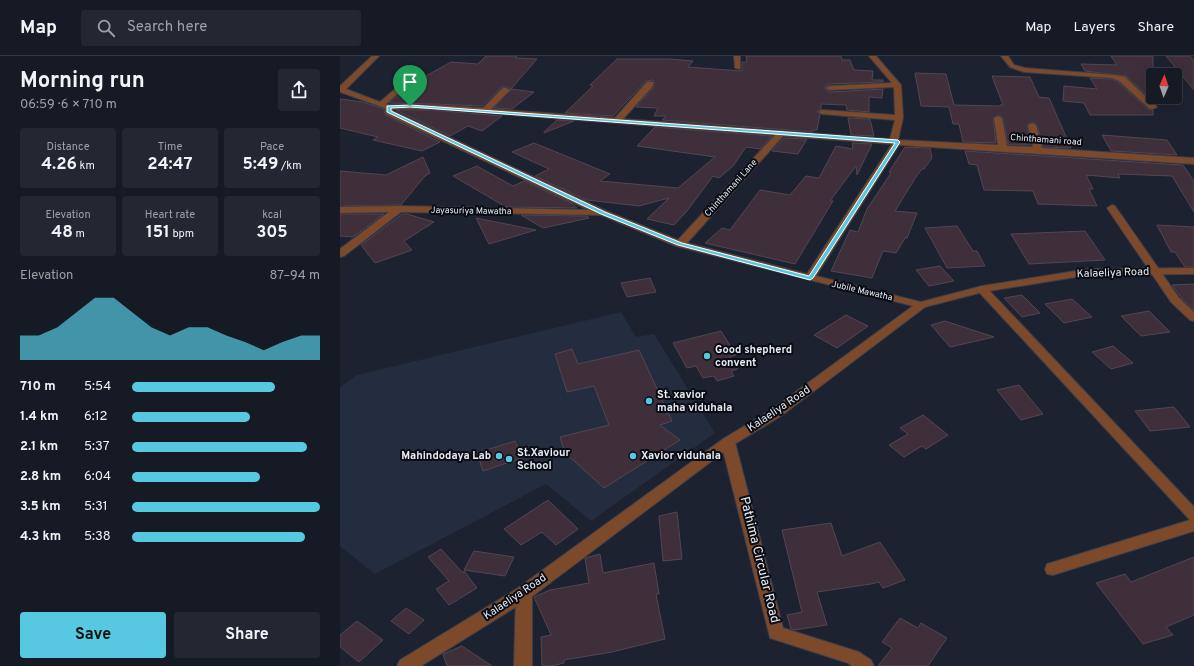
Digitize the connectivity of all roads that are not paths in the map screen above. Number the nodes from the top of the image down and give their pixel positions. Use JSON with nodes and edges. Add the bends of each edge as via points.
{"nodes":[{"id":1,"x":376,"y":56,"type":"edge"},
{"id":2,"x":737,"y":56,"type":"edge"},
{"id":3,"x":872,"y":56,"type":"edge"},
{"id":4,"x":1004,"y":56,"type":"edge"},
{"id":5,"x":738,"y":68,"type":"dead end"},
{"id":6,"x":412,"y":77,"type":"dead end"},
{"id":7,"x":650,"y":84,"type":"dead end"},
{"id":8,"x":898,"y":85,"type":"junction"},
{"id":9,"x":830,"y":88,"type":"dead end"},
{"id":10,"x":341,"y":89,"type":"edge"},
{"id":11,"x":506,"y":90,"type":"dead end"},
{"id":12,"x":385,"y":106,"type":"junction"},
{"id":13,"x":1153,"y":107,"type":"dead end"},
{"id":14,"x":484,"y":112,"type":"junction"},
{"id":15,"x":822,"y":112,"type":"dead end"},
{"id":16,"x":899,"y":118,"type":"junction"},
{"id":17,"x":998,"y":118,"type":"dead end"},
{"id":18,"x":617,"y":121,"type":"junction"},
{"id":19,"x":1032,"y":125,"type":"dead end"},
{"id":20,"x":781,"y":133,"type":"junction"},
{"id":21,"x":896,"y":141,"type":"junction"},
{"id":22,"x":1003,"y":148,"type":"junction"},
{"id":23,"x":1038,"y":150,"type":"junction"},
{"id":24,"x":1194,"y":161,"type":"edge"},
{"id":25,"x":1112,"y":208,"type":"dead end"},
{"id":26,"x":399,"y":209,"type":"junction"},
{"id":27,"x":340,"y":210,"type":"edge"},
{"id":28,"x":603,"y":213,"type":"junction"},
{"id":29,"x":680,"y":244,"type":"junction"},
{"id":30,"x":340,"y":254,"type":"edge"},
{"id":31,"x":1155,"y":271,"type":"junction"},
{"id":32,"x":1194,"y":271,"type":"edge"},
{"id":33,"x":810,"y":278,"type":"junction"},
{"id":34,"x":982,"y":289,"type":"junction"},
{"id":35,"x":921,"y":305,"type":"junction"},
{"id":36,"x":1194,"y":318,"type":"edge"},
{"id":37,"x":728,"y":442,"type":"junction"},
{"id":38,"x":1194,"y":516,"type":"edge"},
{"id":39,"x":1194,"y":526,"type":"edge"},
{"id":40,"x":1053,"y":569,"type":"dead end"},
{"id":41,"x":524,"y":593,"type":"junction"},
{"id":42,"x":406,"y":666,"type":"edge"},
{"id":43,"x":523,"y":666,"type":"edge"},
{"id":44,"x":865,"y":666,"type":"edge"}],
"edges":[{"from":1,"to":10,"type":"street"},
{"from":2,"to":5,"type":"street"},
{"from":3,"to":8,"type":"street"},
{"from":4,"to":13,"type":"street","via":[[1012,66],[1024,70],[1113,76],[1122,79]]},
{"from":6,"to":12,"type":"street"},
{"from":7,"to":18,"type":"street"},
{"from":8,"to":9,"type":"street"},
{"from":8,"to":16,"type":"street"},
{"from":10,"to":12,"type":"street","name":"Jubile Mawatha"},
{"from":11,"to":14,"type":"street"},
{"from":12,"to":14,"type":"street","name":"Chinthamani road"},
{"from":12,"to":28,"type":"street","name":"Jubile Mawatha","via":[[389,112],[399,117]]},
{"from":14,"to":18,"type":"street","name":"Chinthamani road"},
{"from":15,"to":16,"type":"street"},
{"from":16,"to":21,"type":"street"},
{"from":17,"to":22,"type":"street"},
{"from":18,"to":20,"type":"street","name":"Chinthamani road"},
{"from":19,"to":23,"type":"street"},
{"from":20,"to":21,"type":"street","name":"Chinthamani road"},
{"from":20,"to":29,"type":"street","name":"Chinthamani Lane"},
{"from":21,"to":22,"type":"street","name":"Chinthamani road"},
{"from":21,"to":33,"type":"street"},
{"from":22,"to":23,"type":"street","name":"Chinthamani road"},
{"from":23,"to":24,"type":"street","name":"Chinthamani road"},
{"from":25,"to":31,"type":"street"},
{"from":26,"to":27,"type":"street","name":"Jayasuriya Mawatha"},
{"from":26,"to":28,"type":"street","name":"Jayasuriya Mawatha"},
{"from":26,"to":30,"type":"street"},
{"from":28,"to":29,"type":"street","name":"Jubile Mawatha"},
{"from":29,"to":33,"type":"street","name":"Jubile Mawatha"},
{"from":31,"to":32,"type":"street","name":"Kalaeliya Road"},
{"from":31,"to":34,"type":"street","name":"Kalaeliya Road","via":[[1088,272]]},
{"from":31,"to":36,"type":"street","via":[[1175,300]]},
{"from":33,"to":35,"type":"street","name":"Jubile Mawatha"},
{"from":34,"to":35,"type":"street","name":"Kalaeliya Road"},
{"from":34,"to":38,"type":"street"},
{"from":35,"to":37,"type":"street","name":"Kalaeliya Road","via":[[776,413]]},
{"from":37,"to":41,"type":"street","name":"Kalaeliya Road"},
{"from":37,"to":44,"type":"street","name":"Pathima Circular Road","via":[[776,633],[853,657]]},
{"from":39,"to":40,"type":"street"},
{"from":41,"to":42,"type":"street","name":"Kalaeliya Road"},
{"from":41,"to":43,"type":"street"}]}
